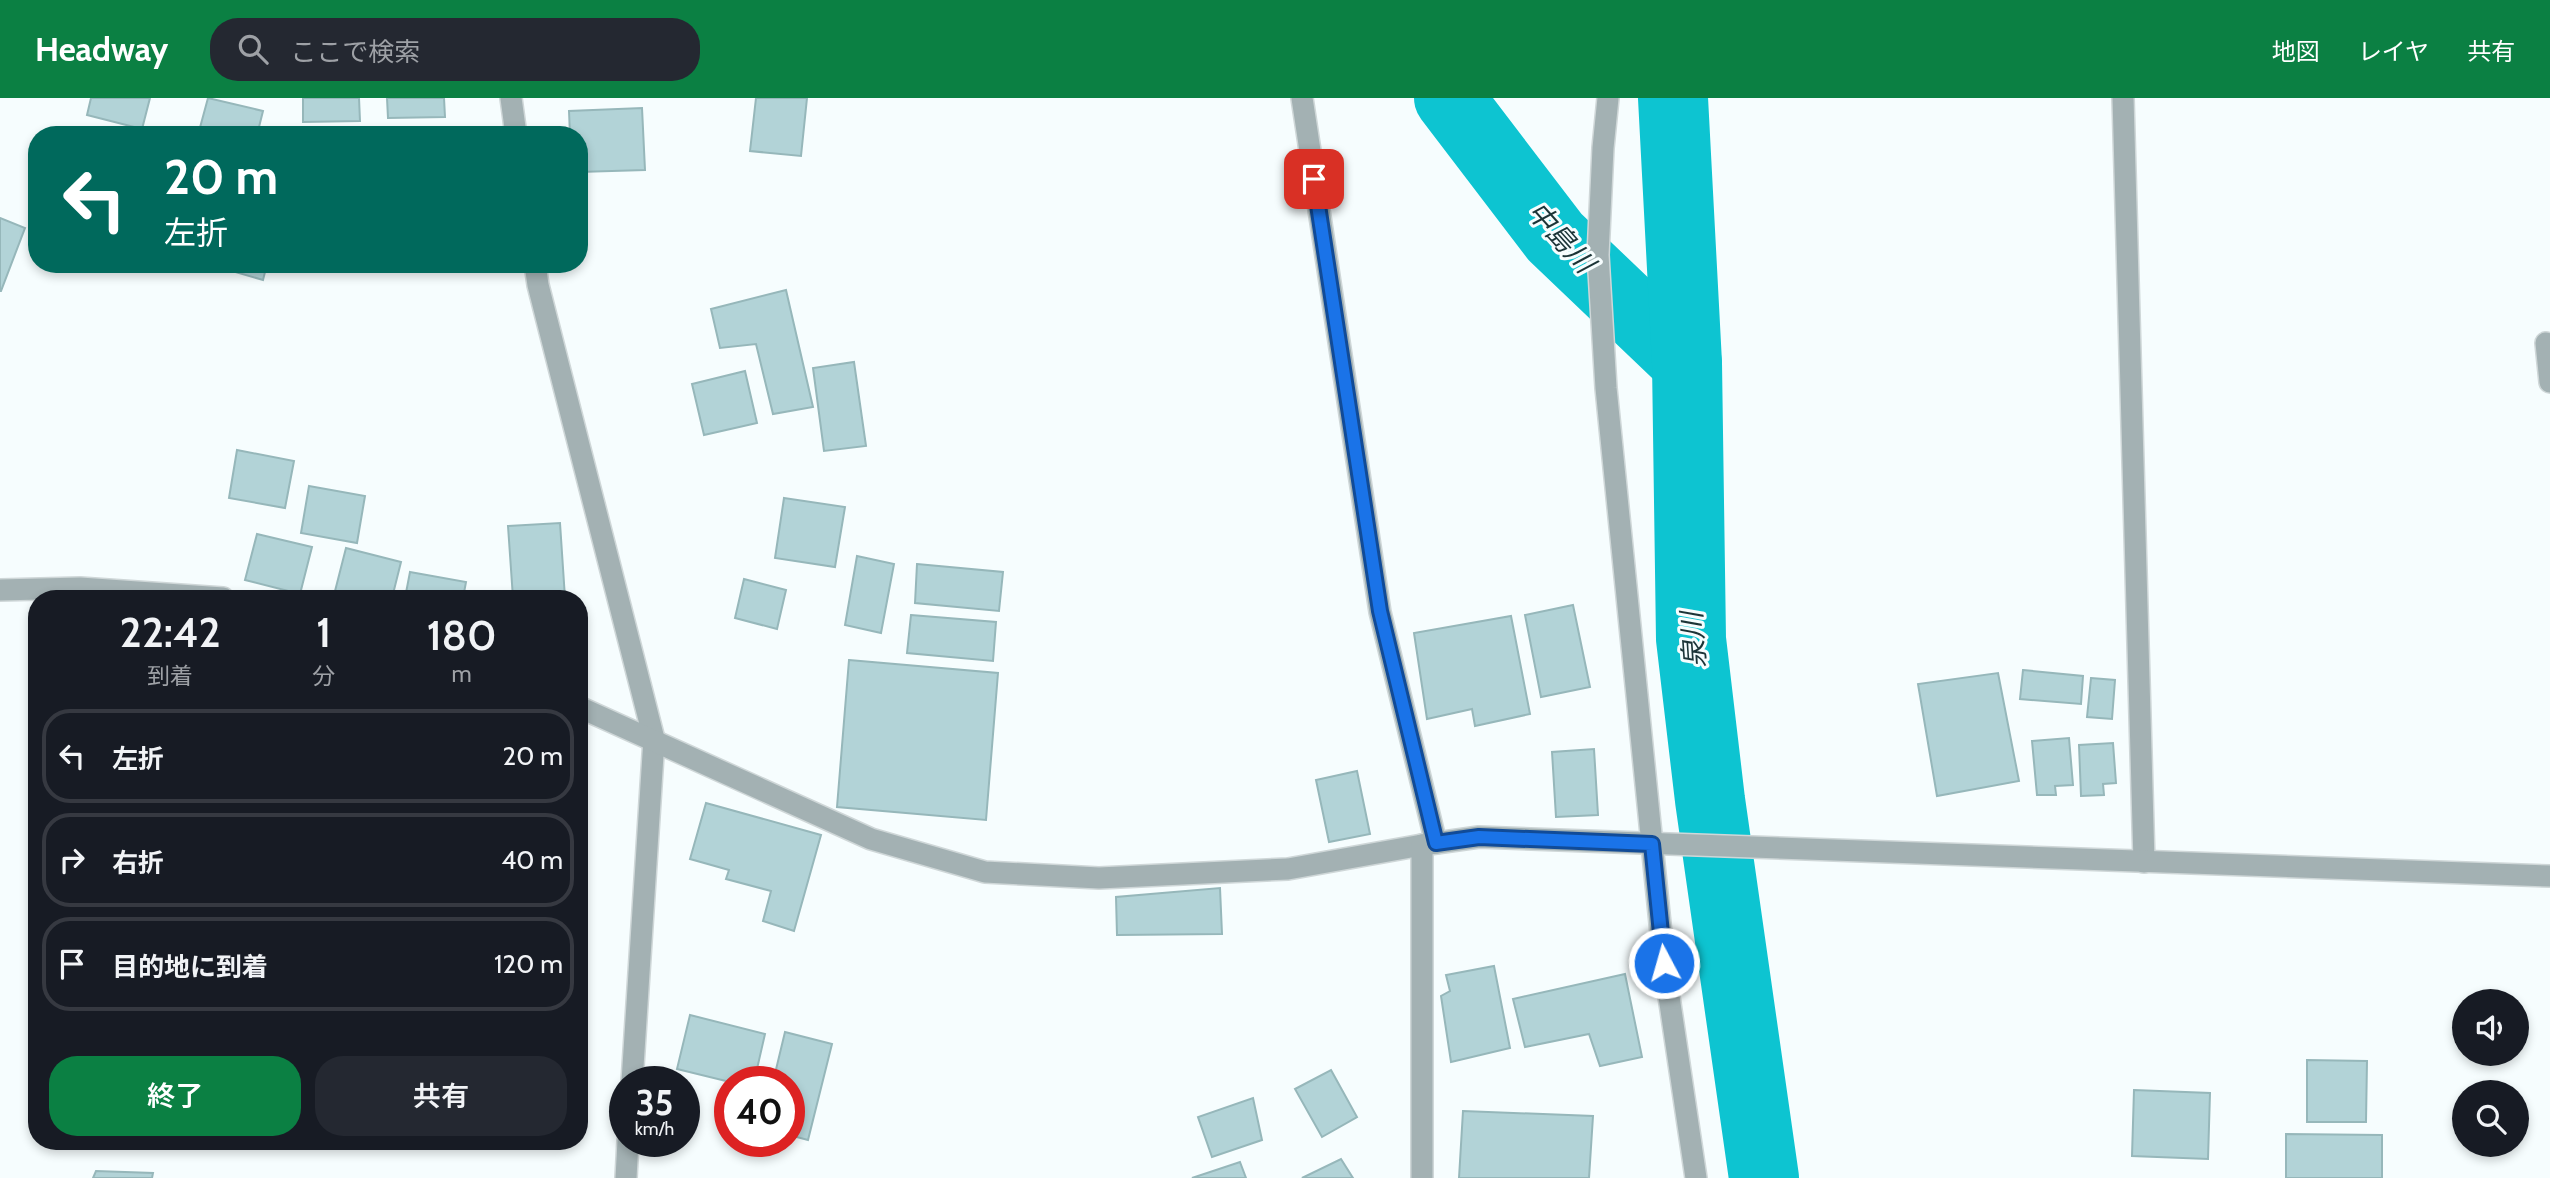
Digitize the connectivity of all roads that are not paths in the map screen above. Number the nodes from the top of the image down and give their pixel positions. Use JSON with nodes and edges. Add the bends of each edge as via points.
{"nodes":[{"id":1,"x":511,"y":98,"type":"edge"},
{"id":2,"x":1302,"y":98,"type":"edge"},
{"id":3,"x":1608,"y":98,"type":"edge"},
{"id":4,"x":2123,"y":98,"type":"edge"},
{"id":5,"x":515,"y":126,"type":"edge"},
{"id":6,"x":537,"y":273,"type":"edge"},
{"id":7,"x":2546,"y":343,"type":"dead end"},
{"id":8,"x":2550,"y":382,"type":"edge"},
{"id":9,"x":0,"y":590,"type":"edge"},
{"id":10,"x":108,"y":590,"type":"edge"},
{"id":11,"x":588,"y":711,"type":"edge"},
{"id":12,"x":654,"y":739,"type":"junction"},
{"id":13,"x":1429,"y":844,"type":"junction"},
{"id":14,"x":1654,"y":844,"type":"junction"},
{"id":15,"x":2144,"y":862,"type":"junction"},
{"id":16,"x":2550,"y":876,"type":"edge"},
{"id":17,"x":633,"y":1066,"type":"edge"},
{"id":18,"x":627,"y":1157,"type":"edge"},
{"id":19,"x":626,"y":1178,"type":"edge"},
{"id":20,"x":1422,"y":1178,"type":"edge"},
{"id":21,"x":1696,"y":1178,"type":"edge"}],
"edges":[{"from":1,"to":5,"type":"street"},
{"from":2,"to":13,"type":"street","via":[[1380,611]]},
{"from":3,"to":14,"type":"street","via":[[1598,255],[1606,388]]},
{"from":4,"to":15,"type":"street"},
{"from":6,"to":12,"type":"street"},
{"from":7,"to":8,"type":"street"},
{"from":9,"to":10,"type":"street"},
{"from":11,"to":12,"type":"street"},
{"from":12,"to":13,"type":"street","via":[[871,839],[985,872],[1098,878],[1288,869]]},
{"from":12,"to":17,"type":"street"},
{"from":13,"to":14,"type":"street","via":[[1479,837]]},
{"from":13,"to":20,"type":"street"},
{"from":14,"to":15,"type":"street"},
{"from":14,"to":21,"type":"street","via":[[1664,963]]},
{"from":15,"to":16,"type":"street"},
{"from":18,"to":19,"type":"street"}]}
